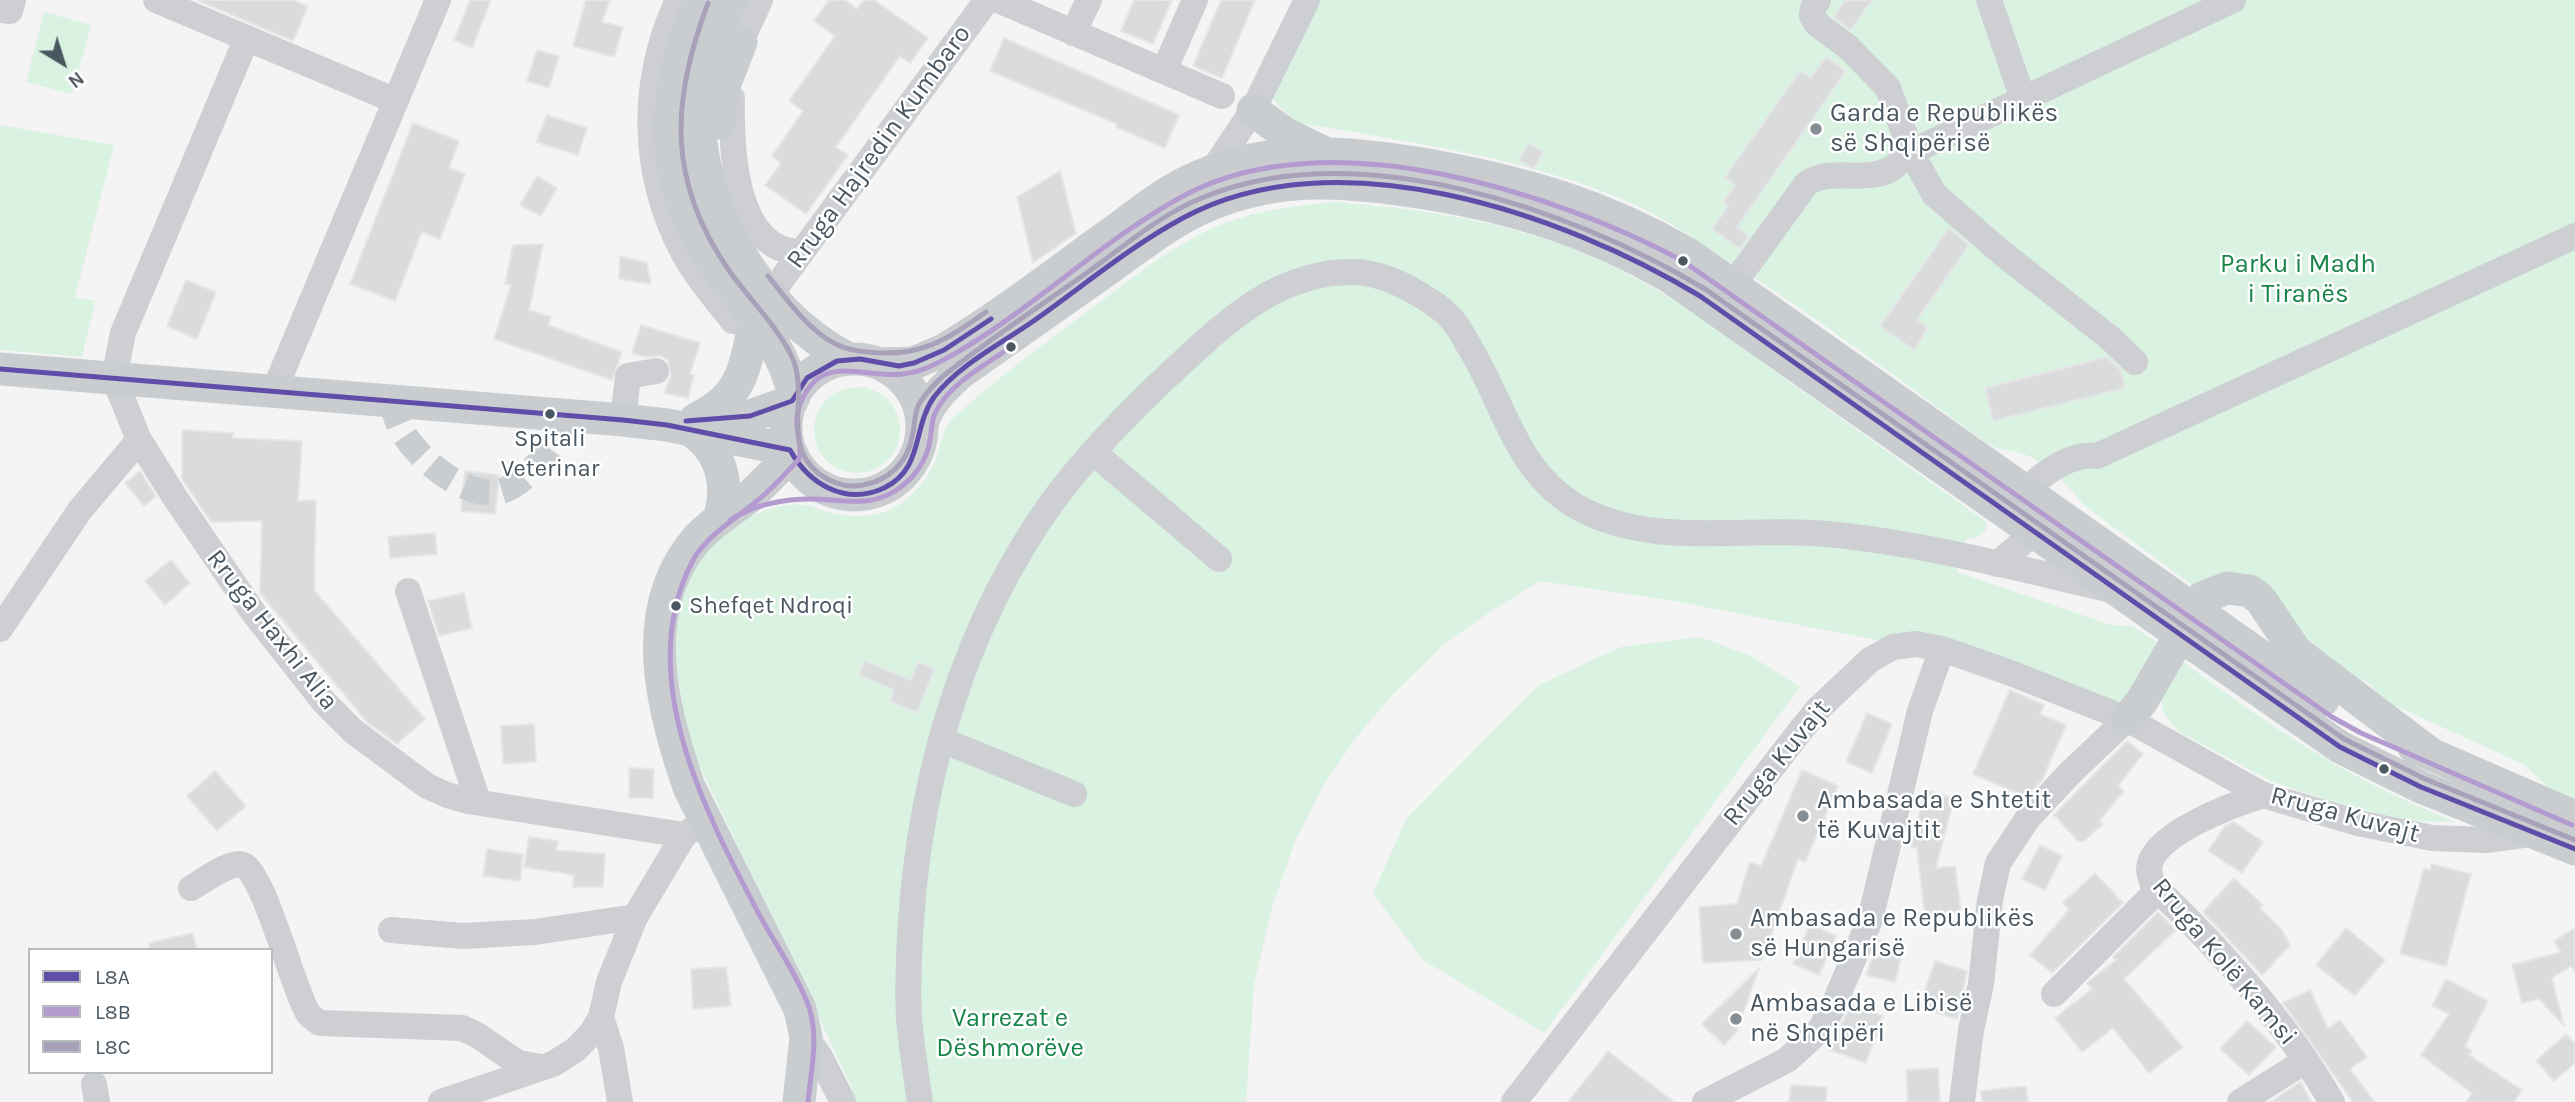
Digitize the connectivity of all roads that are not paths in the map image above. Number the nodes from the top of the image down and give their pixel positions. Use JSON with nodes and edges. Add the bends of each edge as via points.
{"nodes":[{"id":1,"x":13,"y":0,"type":"edge"},
{"id":2,"x":156,"y":0,"type":"edge"},
{"id":3,"x":438,"y":0,"type":"edge"},
{"id":4,"x":678,"y":0,"type":"edge"},
{"id":5,"x":700,"y":0,"type":"edge"},
{"id":6,"x":731,"y":0,"type":"edge"},
{"id":7,"x":760,"y":0,"type":"edge"},
{"id":8,"x":987,"y":0,"type":"edge"},
{"id":9,"x":998,"y":0,"type":"edge"},
{"id":10,"x":1089,"y":0,"type":"edge"},
{"id":11,"x":1195,"y":0,"type":"edge"},
{"id":12,"x":1307,"y":0,"type":"edge"},
{"id":13,"x":1818,"y":0,"type":"edge"},
{"id":14,"x":1989,"y":0,"type":"edge"},
{"id":15,"x":2234,"y":0,"type":"edge"},
{"id":16,"x":0,"y":10,"type":"edge"},
{"id":17,"x":1073,"y":33,"type":"junction"},
{"id":18,"x":246,"y":40,"type":"junction"},
{"id":19,"x":741,"y":42,"type":"junction"},
{"id":20,"x":1164,"y":71,"type":"junction"},
{"id":21,"x":1222,"y":96,"type":"dead end"},
{"id":22,"x":2023,"y":99,"type":"junction"},
{"id":23,"x":396,"y":101,"type":"junction"},
{"id":24,"x":1253,"y":110,"type":"junction"},
{"id":25,"x":1911,"y":152,"type":"junction"},
{"id":26,"x":1325,"y":153,"type":"junction"},
{"id":27,"x":1212,"y":171,"type":"junction"},
{"id":28,"x":719,"y":213,"type":"junction"},
{"id":29,"x":2575,"y":219,"type":"edge"},
{"id":30,"x":2575,"y":236,"type":"edge"},
{"id":31,"x":802,"y":252,"type":"junction"},
{"id":32,"x":1733,"y":285,"type":"junction"},
{"id":33,"x":764,"y":307,"type":"junction"},
{"id":34,"x":849,"y":359,"type":"junction"},
{"id":35,"x":2135,"y":362,"type":"dead end"},
{"id":36,"x":881,"y":364,"type":"junction"},
{"id":37,"x":0,"y":369,"type":"edge"},
{"id":38,"x":656,"y":372,"type":"dead end"},
{"id":39,"x":114,"y":378,"type":"junction"},
{"id":40,"x":274,"y":391,"type":"junction"},
{"id":41,"x":793,"y":399,"type":"junction"},
{"id":42,"x":623,"y":420,"type":"junction"},
{"id":43,"x":922,"y":424,"type":"junction"},
{"id":44,"x":685,"y":425,"type":"junction"},
{"id":45,"x":139,"y":440,"type":"junction"},
{"id":46,"x":791,"y":452,"type":"junction"},
{"id":47,"x":1093,"y":452,"type":"junction"},
{"id":48,"x":2090,"y":454,"type":"junction"},
{"id":49,"x":2025,"y":490,"type":"junction"},
{"id":50,"x":833,"y":491,"type":"junction"},
{"id":51,"x":731,"y":510,"type":"junction"},
{"id":52,"x":2035,"y":532,"type":"junction"},
{"id":53,"x":1219,"y":559,"type":"dead end"},
{"id":54,"x":1997,"y":564,"type":"junction"},
{"id":55,"x":2117,"y":590,"type":"junction"},
{"id":56,"x":408,"y":591,"type":"dead end"},
{"id":57,"x":2162,"y":604,"type":"junction"},
{"id":58,"x":0,"y":629,"type":"edge"},
{"id":59,"x":2206,"y":636,"type":"junction"},
{"id":60,"x":1941,"y":649,"type":"junction"},
{"id":61,"x":2127,"y":719,"type":"junction"},
{"id":62,"x":942,"y":740,"type":"junction"},
{"id":63,"x":2432,"y":755,"type":"junction"},
{"id":64,"x":1074,"y":794,"type":"dead end"},
{"id":65,"x":2263,"y":795,"type":"junction"},
{"id":66,"x":478,"y":801,"type":"junction"},
{"id":67,"x":2575,"y":817,"type":"edge"},
{"id":68,"x":694,"y":828,"type":"junction"},
{"id":69,"x":2539,"y":833,"type":"junction"},
{"id":70,"x":2575,"y":849,"type":"edge"},
{"id":71,"x":191,"y":888,"type":"dead end"},
{"id":72,"x":2158,"y":890,"type":"junction"},
{"id":73,"x":635,"y":917,"type":"junction"},
{"id":74,"x":391,"y":930,"type":"dead end"},
{"id":75,"x":2054,"y":994,"type":"dead end"},
{"id":76,"x":601,"y":1017,"type":"junction"},
{"id":77,"x":806,"y":1037,"type":"junction"},
{"id":78,"x":2305,"y":1060,"type":"junction"},
{"id":79,"x":541,"y":1067,"type":"junction"},
{"id":80,"x":806,"y":1094,"type":"edge"},
{"id":81,"x":1526,"y":1098,"type":"edge"},
{"id":82,"x":1712,"y":1100,"type":"edge"},
{"id":83,"x":441,"y":1102,"type":"edge"},
{"id":84,"x":620,"y":1102,"type":"edge"},
{"id":85,"x":843,"y":1102,"type":"edge"},
{"id":86,"x":920,"y":1102,"type":"edge"},
{"id":87,"x":1962,"y":1102,"type":"edge"},
{"id":88,"x":2240,"y":1102,"type":"edge"},
{"id":89,"x":2332,"y":1102,"type":"edge"}],
"edges":[{"from":1,"to":16,"type":"street","via":[[10,11]]},
{"from":2,"to":18,"type":"street"},
{"from":3,"to":23,"type":"street"},
{"from":4,"to":33,"type":"street","via":[[661,45],[652,89],[649,132],[656,180],[672,230],[694,271],[733,321],[746,323]]},
{"from":5,"to":33,"type":"main road","via":[[672,82],[669,132],[675,174],[699,241]]},
{"from":6,"to":28,"type":"main road","via":[[704,68],[700,95],[702,162]]},
{"from":7,"to":19,"type":"street"},
{"from":8,"to":31,"type":"street","name":"Rruga Hajredin Kumbaro"},
{"from":9,"to":17,"type":"street"},
{"from":10,"to":17,"type":"street"},
{"from":11,"to":20,"type":"street"},
{"from":12,"to":24,"type":"street"},
{"from":13,"to":25,"type":"street","via":[[1813,8],[1817,24],[1848,47],[1888,88]]},
{"from":14,"to":22,"type":"street"},
{"from":15,"to":22,"type":"street"},
{"from":17,"to":20,"type":"street"},
{"from":18,"to":23,"type":"street"},
{"from":18,"to":39,"type":"street","via":[[123,333]]},
{"from":19,"to":28,"type":"main road","via":[[722,91]]},
{"from":19,"to":31,"type":"street","via":[[732,89],[731,144],[742,198],[768,244],[781,251]]},
{"from":20,"to":21,"type":"street"},
{"from":22,"to":25,"type":"street"},
{"from":23,"to":40,"type":"street"},
{"from":24,"to":26,"type":"main road","via":[[1284,133]]},
{"from":24,"to":27,"type":"street"},
{"from":25,"to":32,"type":"street","via":[[1890,170],[1827,175],[1807,183]]},
{"from":25,"to":35,"type":"street","via":[[1934,194]]},
{"from":26,"to":27,"type":"main road","via":[[1275,156]]},
{"from":26,"to":32,"type":"main road","via":[[1367,154],[1482,173],[1555,192],[1653,234]]},
{"from":27,"to":36,"type":"main road","via":[[1146,206],[944,350],[914,363]]},
{"from":28,"to":33,"type":"main road"},
{"from":29,"to":48,"type":"street","via":[[2094,448]]},
{"from":30,"to":48,"type":"street","via":[[2097,456]]},
{"from":31,"to":33,"type":"street","name":"Rruga Hajredin Kumbaro"},
{"from":32,"to":49,"type":"main road"},
{"from":33,"to":34,"type":"main road"},
{"from":33,"to":41,"type":"main road"},
{"from":33,"to":44,"type":"main road","via":[[734,391],[721,406]]},
{"from":34,"to":36,"type":"main road"},
{"from":34,"to":41,"type":"main road","via":[[816,371]]},
{"from":36,"to":43,"type":"main road","via":[[907,384],[918,403]]},
{"from":37,"to":39,"type":"main road"},
{"from":38,"to":42,"type":"street","via":[[628,376]]},
{"from":39,"to":40,"type":"main road"},
{"from":39,"to":45,"type":"street","name":"Rruga Haxhi Alia"},
{"from":40,"to":42,"type":"main road"},
{"from":41,"to":44,"type":"main road","via":[[750,416]]},
{"from":41,"to":46,"type":"main road","via":[[786,426]]},
{"from":42,"to":44,"type":"main road"},
{"from":43,"to":50,"type":"main road","via":[[916,456],[895,481],[865,494]]},
{"from":43,"to":52,"type":"main road","via":[[935,396],[960,373],[1182,219],[1228,198],[1280,185],[1331,180],[1473,200],[1539,217],[1638,258],[1709,302]]},
{"from":44,"to":46,"type":"main road"},
{"from":44,"to":51,"type":"main road","via":[[712,450],[722,470],[723,504]]},
{"from":45,"to":58,"type":"street","via":[[80,510]]},
{"from":45,"to":66,"type":"street","name":"Rruga Haxhi Alia","via":[[253,612],[324,702],[353,731],[427,786]]},
{"from":46,"to":50,"type":"main road","via":[[806,474]]},
{"from":46,"to":51,"type":"main road"},
{"from":47,"to":53,"type":"street"},
{"from":47,"to":54,"type":"street","via":[[1173,370],[1263,295],[1311,277],[1358,272],[1409,289],[1453,319],[1528,464],[1553,491],[1578,508],[1648,529],[1826,534]]},
{"from":47,"to":62,"type":"street","via":[[1054,500],[1001,589],[951,704]]},
{"from":48,"to":49,"type":"street","via":[[2048,470]]},
{"from":49,"to":57,"type":"main road"},
{"from":50,"to":51,"type":"main road","via":[[803,490]]},
{"from":51,"to":68,"type":"main road","via":[[696,540],[674,576],[660,639],[663,691]]},
{"from":52,"to":54,"type":"street"},
{"from":52,"to":55,"type":"main road"},
{"from":54,"to":55,"type":"street"},
{"from":55,"to":57,"type":"main road"},
{"from":56,"to":66,"type":"street"},
{"from":57,"to":59,"type":"main road","bridge":true},
{"from":59,"to":63,"type":"main road","via":[[2336,709]]},
{"from":59,"to":69,"type":"main road","via":[[2340,747],[2421,787]]},
{"from":60,"to":61,"type":"street","name":"Rruga Kuvajt"},
{"from":60,"to":81,"type":"street","name":"Rruga Kuvajt","via":[[1916,644],[1892,647],[1870,660],[1818,709]]},
{"from":60,"to":82,"type":"street","via":[[1920,711],[1870,920],[1832,1009],[1819,1031],[1787,1060]]},
{"from":61,"to":63,"type":"main road","via":[[2202,598],[2239,588],[2261,600],[2296,652]]},
{"from":61,"to":65,"type":"street","name":"Rruga Kuvajt"},
{"from":61,"to":87,"type":"street","via":[[2028,818],[1998,863]]},
{"from":62,"to":64,"type":"street"},
{"from":62,"to":86,"type":"street","via":[[919,843],[910,944],[909,1014]]},
{"from":63,"to":67,"type":"main road"},
{"from":65,"to":69,"type":"street","name":"Rruga Kuvajt","via":[[2358,823],[2432,838],[2486,840]]},
{"from":65,"to":72,"type":"street","name":"Rruga Kolë Kamsi","via":[[2196,823],[2155,853],[2149,869]]},
{"from":66,"to":68,"type":"street","name":"Rruga Haxhi Alia"},
{"from":68,"to":73,"type":"street"},
{"from":68,"to":77,"type":"main road","via":[[800,1009]]},
{"from":69,"to":70,"type":"main road"},
{"from":71,"to":79,"type":"street","via":[[234,864],[249,867],[308,1014],[320,1023],[462,1028],[519,1063]]},
{"from":72,"to":75,"type":"street"},
{"from":72,"to":78,"type":"street","name":"Rruga Kolë Kamsi","via":[[2241,974]]},
{"from":73,"to":74,"type":"street","via":[[535,932],[464,936]]},
{"from":73,"to":76,"type":"street","via":[[609,982]]},
{"from":76,"to":79,"type":"street","via":[[575,1050]]},
{"from":76,"to":84,"type":"street"},
{"from":77,"to":80,"type":"main road"},
{"from":77,"to":85,"type":"street"},
{"from":78,"to":88,"type":"street"},
{"from":78,"to":89,"type":"street","name":"Rruga Kolë Kamsi"},
{"from":79,"to":83,"type":"street"}]}
